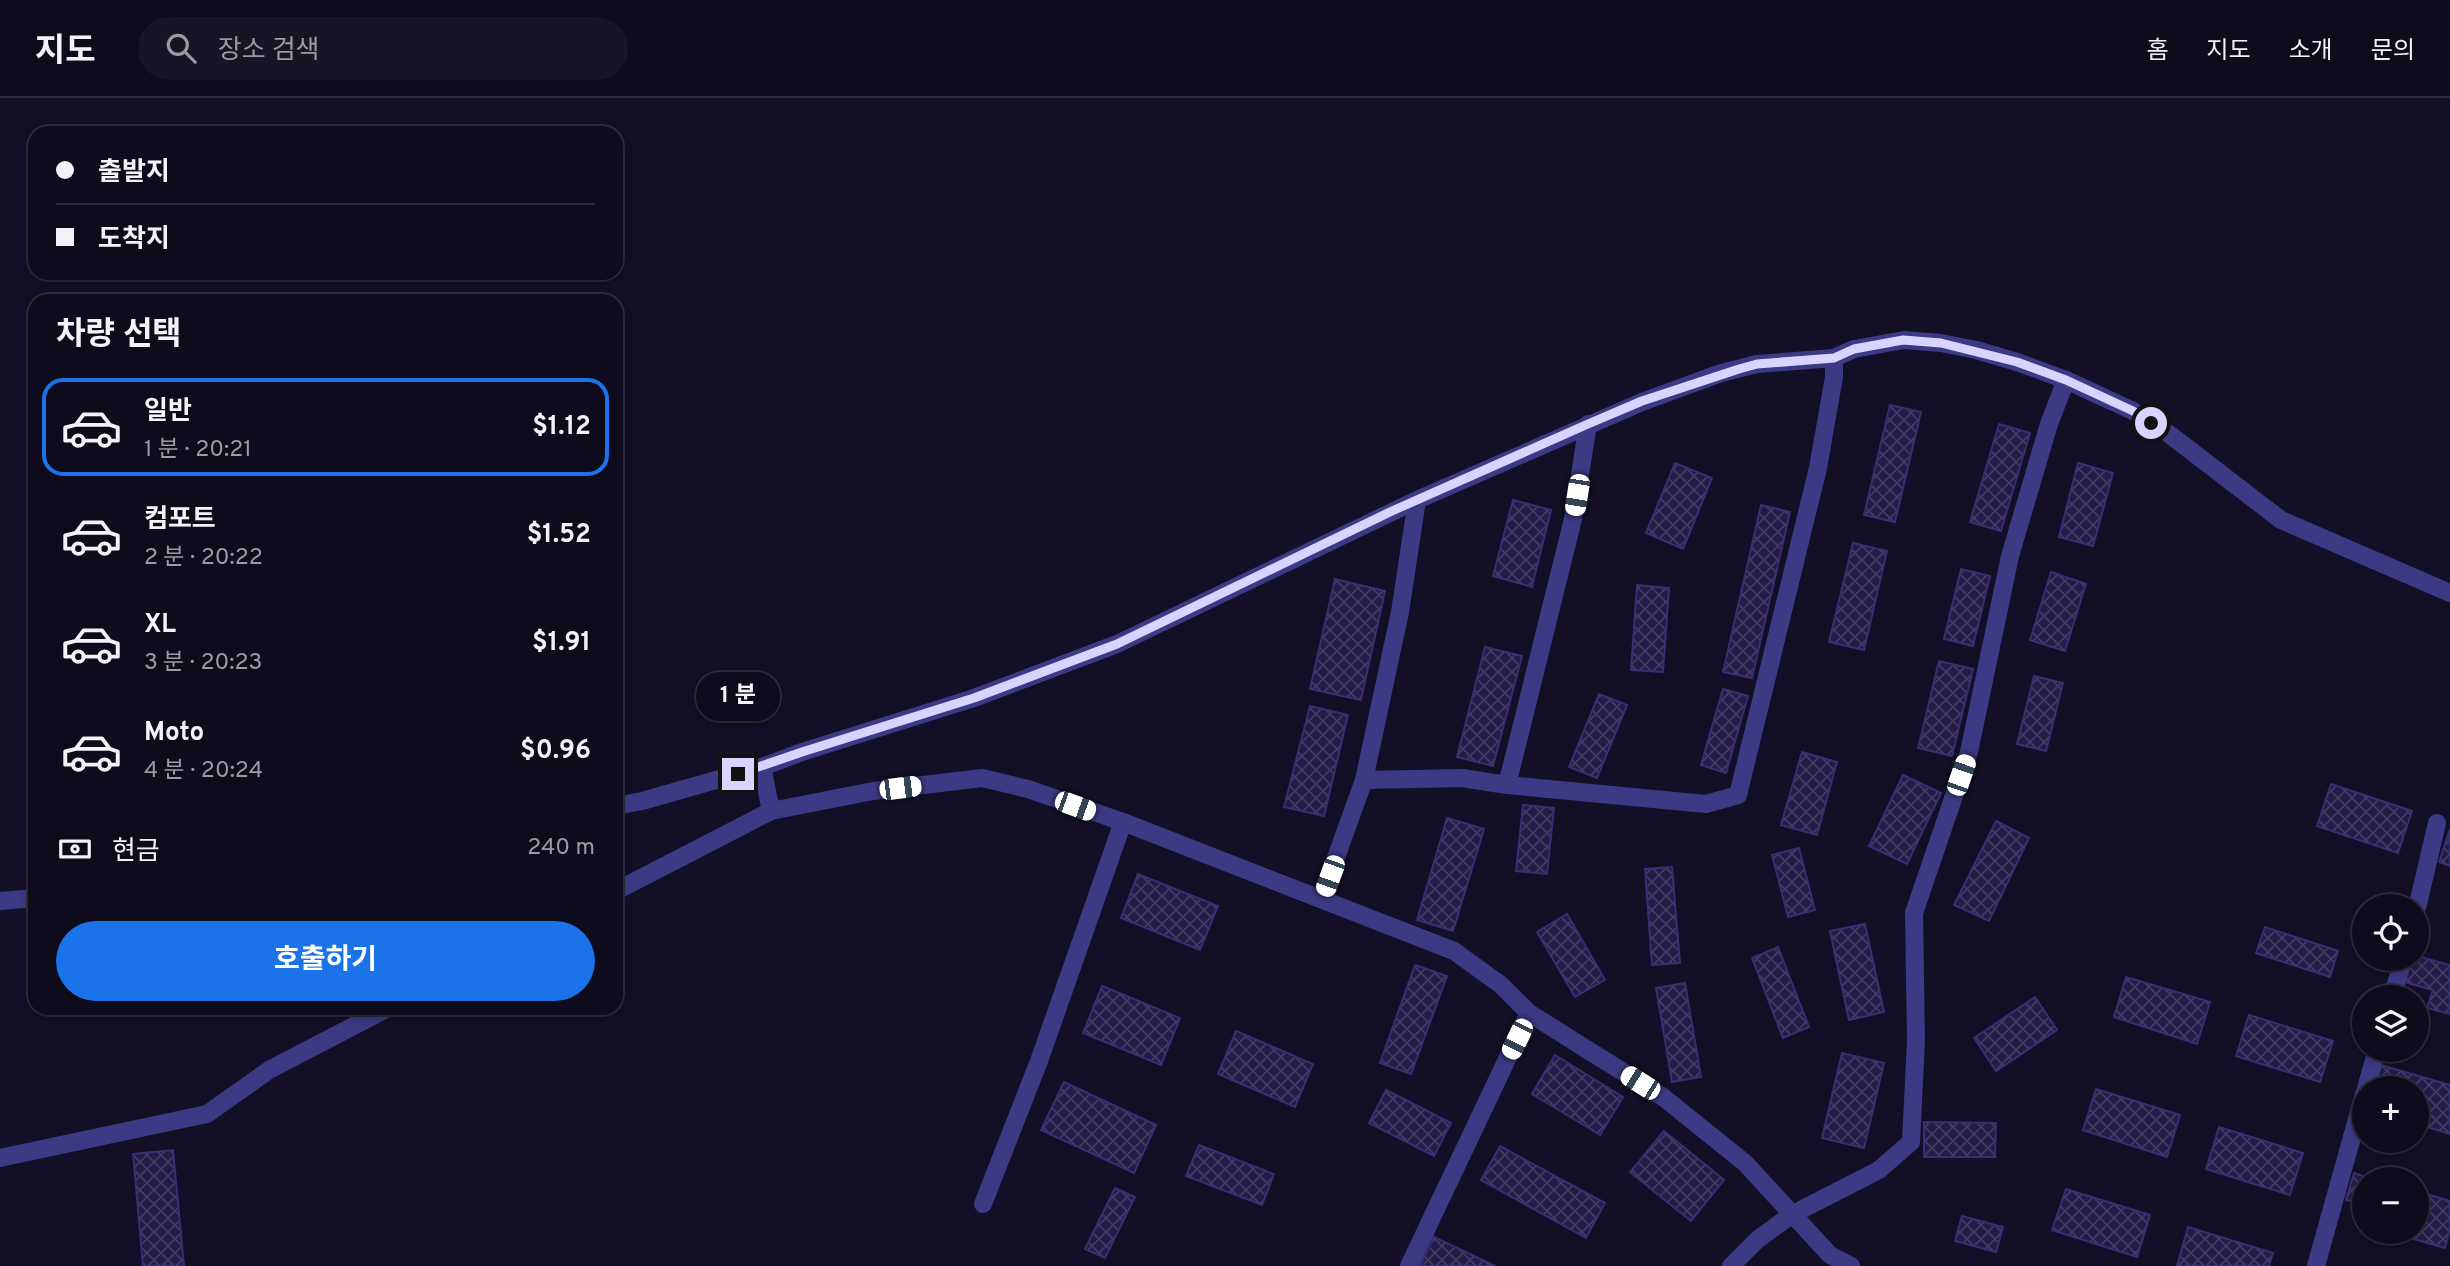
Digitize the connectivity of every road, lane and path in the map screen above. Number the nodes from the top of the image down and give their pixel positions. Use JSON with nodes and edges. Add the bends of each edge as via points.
{"nodes":[{"id":1,"x":1834,"y":358,"type":"junction"},
{"id":2,"x":2066,"y":380,"type":"junction"},
{"id":3,"x":1588,"y":424,"type":"junction"},
{"id":4,"x":1417,"y":500,"type":"junction"},
{"id":5,"x":2450,"y":593,"type":"edge"},
{"id":6,"x":762,"y":768,"type":"junction"},
{"id":7,"x":1364,"y":780,"type":"junction"},
{"id":8,"x":1507,"y":785,"type":"junction"},
{"id":9,"x":623,"y":805,"type":"edge"},
{"id":10,"x":771,"y":811,"type":"junction"},
{"id":11,"x":1122,"y":822,"type":"junction"},
{"id":12,"x":2437,"y":823,"type":"dead end"},
{"id":13,"x":623,"y":887,"type":"edge"},
{"id":14,"x":2420,"y":894,"type":"edge"},
{"id":15,"x":28,"y":899,"type":"edge"},
{"id":16,"x":1321,"y":899,"type":"junction"},
{"id":17,"x":0,"y":901,"type":"edge"},
{"id":18,"x":1529,"y":1013,"type":"junction"},
{"id":19,"x":375,"y":1015,"type":"edge"},
{"id":20,"x":2352,"y":1137,"type":"edge"},
{"id":21,"x":0,"y":1158,"type":"edge"},
{"id":22,"x":982,"y":1204,"type":"dead end"},
{"id":23,"x":1791,"y":1215,"type":"junction"},
{"id":24,"x":1409,"y":1266,"type":"edge"},
{"id":25,"x":1731,"y":1266,"type":"edge"},
{"id":26,"x":1851,"y":1266,"type":"edge"},
{"id":27,"x":2316,"y":1266,"type":"edge"}],
"edges":[{"from":1,"to":2,"type":"street","via":[[1854,349],[1903,340],[1941,343]]},
{"from":1,"to":3,"type":"street","via":[[1757,364],[1721,373]]},
{"from":1,"to":8,"type":"street","via":[[1818,468],[1738,795],[1706,804]]},
{"from":2,"to":5,"type":"street","via":[[2133,411],[2169,434],[2281,520]]},
{"from":2,"to":23,"type":"street","via":[[2010,556],[1969,752],[1914,913],[1912,1142],[1879,1170]]},
{"from":3,"to":4,"type":"street"},
{"from":3,"to":8,"type":"street","via":[[1573,519]]},
{"from":4,"to":6,"type":"street","via":[[1117,644],[974,698]]},
{"from":4,"to":7,"type":"street","via":[[1400,612]]},
{"from":6,"to":9,"type":"street"},
{"from":6,"to":10,"type":"street"},
{"from":7,"to":8,"type":"street","via":[[1462,778]]},
{"from":7,"to":16,"type":"street"},
{"from":10,"to":11,"type":"street","via":[[873,791],[982,778]]},
{"from":10,"to":13,"type":"street"},
{"from":11,"to":16,"type":"street"},
{"from":11,"to":22,"type":"street","via":[[1040,1061]]},
{"from":12,"to":14,"type":"street"},
{"from":15,"to":17,"type":"street"},
{"from":16,"to":18,"type":"street","via":[[1454,951],[1501,985]]},
{"from":18,"to":23,"type":"street","via":[[1663,1097],[1745,1163]]},
{"from":18,"to":24,"type":"street"},
{"from":19,"to":21,"type":"street","via":[[269,1070],[207,1114]]},
{"from":20,"to":27,"type":"street"},
{"from":23,"to":25,"type":"street"},
{"from":23,"to":26,"type":"street","via":[[1830,1255]]}]}
